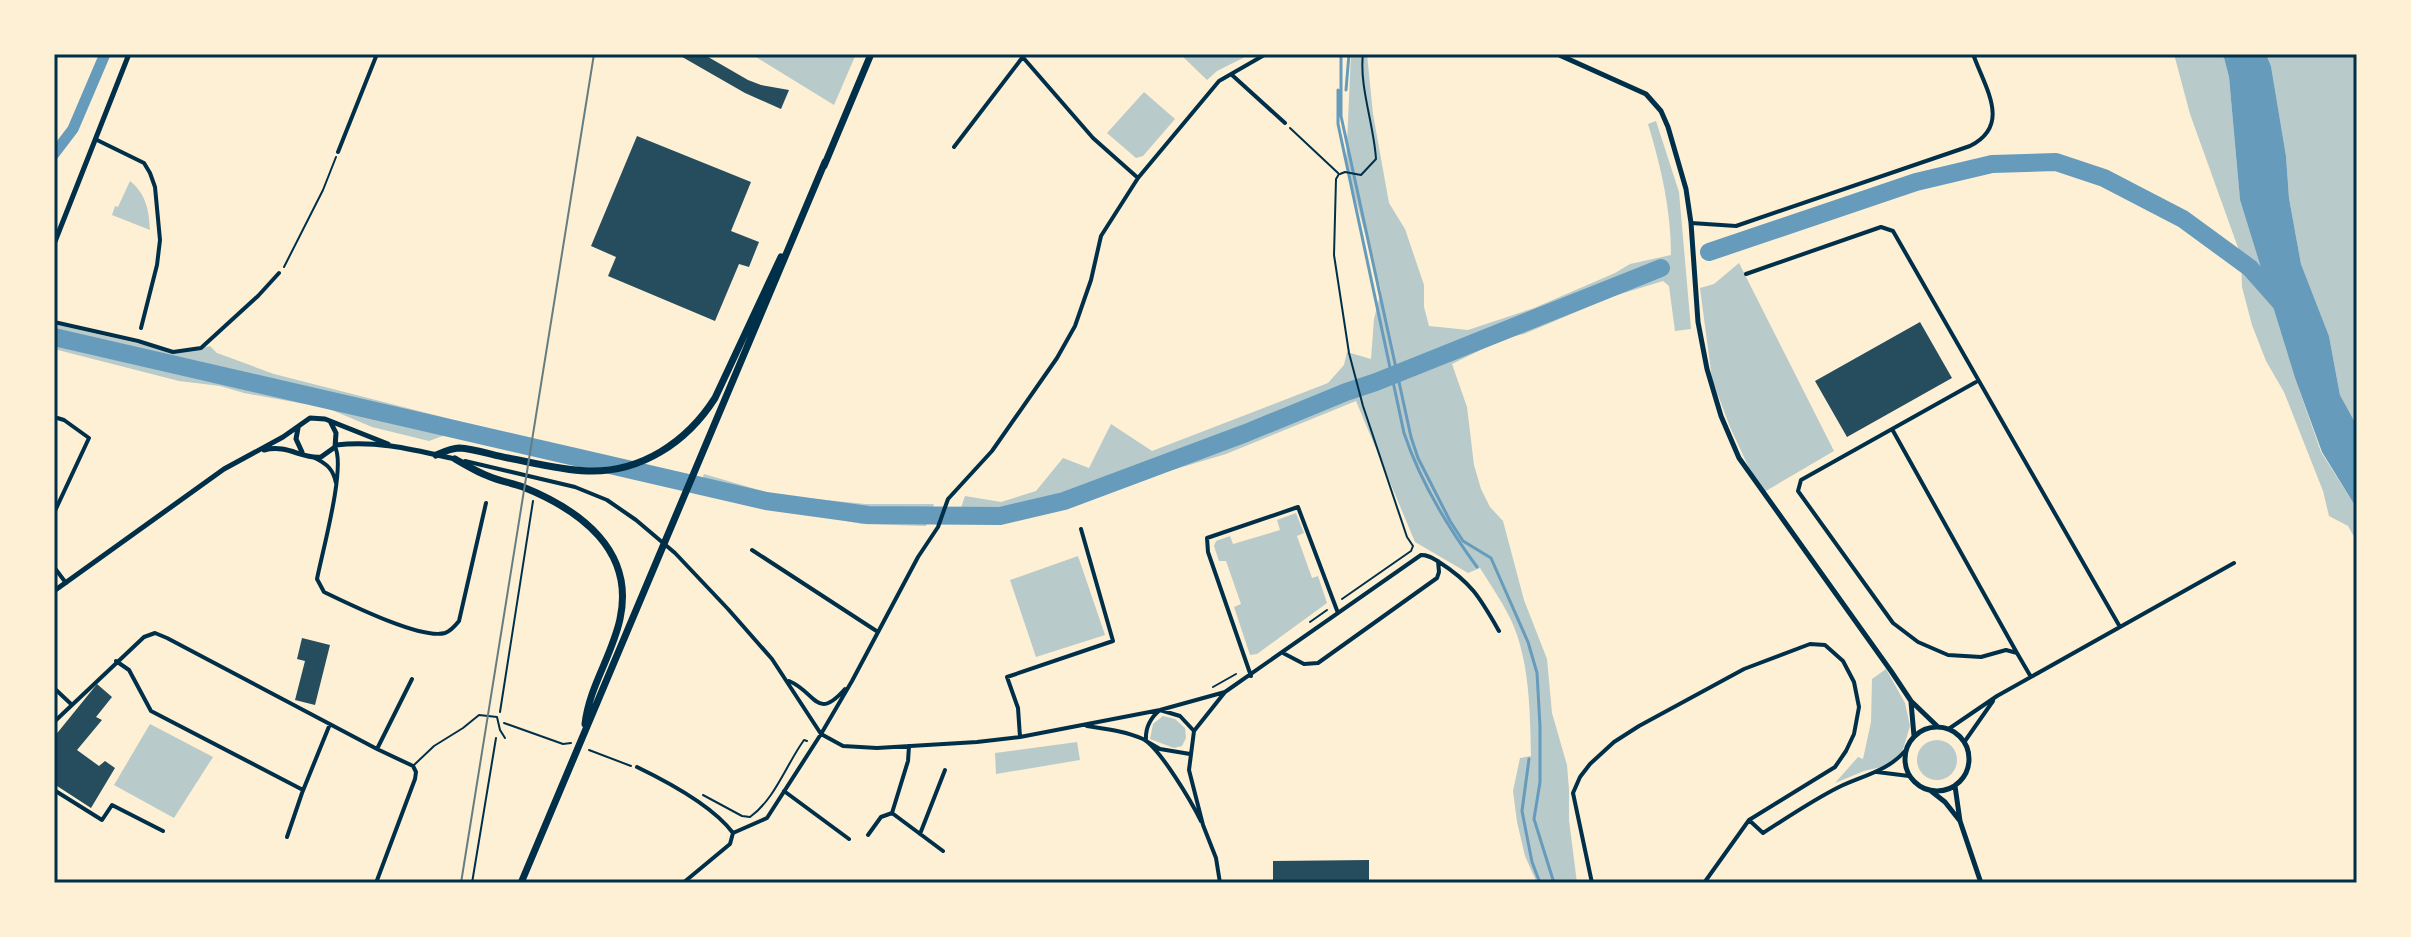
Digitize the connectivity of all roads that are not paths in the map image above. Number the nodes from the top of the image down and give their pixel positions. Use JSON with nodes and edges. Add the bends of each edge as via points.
{"nodes":[{"id":1,"x":129,"y":54,"type":"edge"},
{"id":2,"x":377,"y":54,"type":"edge"},
{"id":3,"x":871,"y":54,"type":"edge"},
{"id":4,"x":1266,"y":54,"type":"edge"},
{"id":5,"x":1557,"y":54,"type":"edge"},
{"id":6,"x":1973,"y":54,"type":"edge"},
{"id":7,"x":1021,"y":56,"type":"edge"},
{"id":8,"x":1232,"y":75,"type":"junction"},
{"id":9,"x":1285,"y":123,"type":"road end"},
{"id":10,"x":97,"y":140,"type":"junction"},
{"id":11,"x":954,"y":147,"type":"dead end"},
{"id":12,"x":338,"y":152,"type":"road end"},
{"id":13,"x":825,"y":162,"type":"junction"},
{"id":14,"x":1138,"y":178,"type":"junction"},
{"id":15,"x":1691,"y":223,"type":"junction"},
{"id":16,"x":54,"y":244,"type":"edge"},
{"id":17,"x":279,"y":273,"type":"road end"},
{"id":18,"x":1746,"y":274,"type":"dead end"},
{"id":19,"x":54,"y":322,"type":"edge"},
{"id":20,"x":141,"y":328,"type":"dead end"},
{"id":21,"x":1977,"y":381,"type":"junction"},
{"id":22,"x":54,"y":417,"type":"edge"},
{"id":23,"x":330,"y":423,"type":"junction"},
{"id":24,"x":301,"y":424,"type":"junction"},
{"id":25,"x":1892,"y":429,"type":"junction"},
{"id":26,"x":388,"y":444,"type":"junction"},
{"id":27,"x":335,"y":446,"type":"junction"},
{"id":28,"x":254,"y":453,"type":"junction"},
{"id":29,"x":303,"y":453,"type":"junction"},
{"id":30,"x":436,"y":455,"type":"junction"},
{"id":31,"x":315,"y":458,"type":"junction"},
{"id":32,"x":455,"y":459,"type":"junction"},
{"id":33,"x":336,"y":485,"type":"junction"},
{"id":34,"x":486,"y":503,"type":"dead end"},
{"id":35,"x":54,"y":513,"type":"edge"},
{"id":36,"x":1081,"y":529,"type":"dead end"},
{"id":37,"x":752,"y":550,"type":"dead end"},
{"id":38,"x":1438,"y":561,"type":"junction"},
{"id":39,"x":2234,"y":563,"type":"dead end"},
{"id":40,"x":54,"y":567,"type":"edge"},
{"id":41,"x":66,"y":583,"type":"junction"},
{"id":42,"x":54,"y":591,"type":"edge"},
{"id":43,"x":1338,"y":613,"type":"junction"},
{"id":44,"x":2120,"y":627,"type":"junction"},
{"id":45,"x":1499,"y":631,"type":"dead end"},
{"id":46,"x":878,"y":632,"type":"junction"},
{"id":47,"x":1283,"y":653,"type":"junction"},
{"id":48,"x":2017,"y":653,"type":"junction"},
{"id":49,"x":116,"y":661,"type":"junction"},
{"id":50,"x":1251,"y":676,"type":"junction"},
{"id":51,"x":2031,"y":677,"type":"junction"},
{"id":52,"x":412,"y":679,"type":"dead end"},
{"id":53,"x":787,"y":680,"type":"junction"},
{"id":54,"x":852,"y":681,"type":"junction"},
{"id":55,"x":54,"y":688,"type":"edge"},
{"id":56,"x":1225,"y":692,"type":"junction"},
{"id":57,"x":1997,"y":696,"type":"junction"},
{"id":58,"x":1911,"y":701,"type":"junction"},
{"id":59,"x":71,"y":704,"type":"junction"},
{"id":60,"x":1160,"y":710,"type":"junction"},
{"id":61,"x":54,"y":722,"type":"edge"},
{"id":62,"x":330,"y":724,"type":"junction"},
{"id":63,"x":1085,"y":725,"type":"junction"},
{"id":64,"x":1937,"y":726,"type":"junction"},
{"id":65,"x":1950,"y":728,"type":"junction"},
{"id":66,"x":1194,"y":731,"type":"junction"},
{"id":67,"x":821,"y":734,"type":"junction"},
{"id":68,"x":584,"y":735,"type":"junction"},
{"id":69,"x":1914,"y":736,"type":"junction"},
{"id":70,"x":1020,"y":737,"type":"junction"},
{"id":71,"x":505,"y":738,"type":"dead end"},
{"id":72,"x":1146,"y":741,"type":"junction"},
{"id":73,"x":1965,"y":741,"type":"junction"},
{"id":74,"x":909,"y":746,"type":"junction"},
{"id":75,"x":377,"y":749,"type":"junction"},
{"id":76,"x":1905,"y":751,"type":"junction"},
{"id":77,"x":1190,"y":754,"type":"junction"},
{"id":78,"x":413,"y":766,"type":"junction"},
{"id":79,"x":637,"y":767,"type":"road end"},
{"id":80,"x":945,"y":770,"type":"dead end"},
{"id":81,"x":1874,"y":772,"type":"junction"},
{"id":82,"x":1909,"y":776,"type":"junction"},
{"id":83,"x":1955,"y":786,"type":"junction"},
{"id":84,"x":54,"y":790,"type":"edge"},
{"id":85,"x":303,"y":790,"type":"junction"},
{"id":86,"x":784,"y":791,"type":"junction"},
{"id":87,"x":1930,"y":791,"type":"junction"},
{"id":88,"x":892,"y":813,"type":"junction"},
{"id":89,"x":1749,"y":820,"type":"junction"},
{"id":90,"x":1960,"y":821,"type":"junction"},
{"id":91,"x":1203,"y":825,"type":"junction"},
{"id":92,"x":163,"y":831,"type":"dead end"},
{"id":93,"x":733,"y":833,"type":"junction"},
{"id":94,"x":920,"y":834,"type":"junction"},
{"id":95,"x":868,"y":835,"type":"dead end"},
{"id":96,"x":287,"y":837,"type":"dead end"},
{"id":97,"x":849,"y":839,"type":"dead end"},
{"id":98,"x":943,"y":851,"type":"dead end"},
{"id":99,"x":376,"y":883,"type":"edge"},
{"id":100,"x":521,"y":883,"type":"edge"},
{"id":101,"x":683,"y":883,"type":"edge"},
{"id":102,"x":1220,"y":883,"type":"edge"},
{"id":103,"x":1592,"y":883,"type":"edge"},
{"id":104,"x":1704,"y":883,"type":"edge"},
{"id":105,"x":1981,"y":883,"type":"edge"}],
"edges":[{"from":1,"to":10,"type":"street"},
{"from":2,"to":12,"type":"street"},
{"from":3,"to":13,"type":"highway"},
{"from":4,"to":8,"type":"street"},
{"from":5,"to":15,"type":"street","via":[[1646,94],[1661,111]]},
{"from":6,"to":15,"type":"street","via":[[1995,115],[1985,139],[1736,226]]},
{"from":7,"to":11,"type":"street"},
{"from":7,"to":14,"type":"street","via":[[1093,138]]},
{"from":8,"to":9,"type":"street"},
{"from":8,"to":14,"type":"street","via":[[1219,81]]},
{"from":10,"to":16,"type":"street"},
{"from":10,"to":20,"type":"street","via":[[144,163],[155,187],[160,240]]},
{"from":13,"to":30,"type":"highway","via":[[715,398],[686,434],[648,459],[611,470],[568,469],[457,448]]},
{"from":13,"to":68,"type":"highway"},
{"from":14,"to":46,"type":"street","via":[[1101,236],[1075,326],[1057,358],[992,451],[948,499],[938,527]]},
{"from":15,"to":58,"type":"street","via":[[1707,369],[1739,458]]},
{"from":17,"to":19,"type":"street","via":[[201,348],[173,352]]},
{"from":18,"to":21,"type":"street","via":[[1881,227],[1893,231]]},
{"from":21,"to":25,"type":"street"},
{"from":21,"to":44,"type":"street"},
{"from":22,"to":35,"type":"street","via":[[89,438]]},
{"from":23,"to":24,"type":"street","via":[[319,417]]},
{"from":23,"to":26,"type":"street"},
{"from":23,"to":27,"type":"street"},
{"from":24,"to":28,"type":"street"},
{"from":24,"to":29,"type":"street","via":[[296,439]]},
{"from":25,"to":48,"type":"street"},
{"from":25,"to":48,"type":"street","via":[[1801,480],[1798,491],[1893,623],[1918,642],[1948,655]]},
{"from":26,"to":27,"type":"street"},
{"from":26,"to":30,"type":"street"},
{"from":27,"to":31,"type":"street"},
{"from":27,"to":33,"type":"street"},
{"from":28,"to":29,"type":"street","via":[[272,448]]},
{"from":28,"to":41,"type":"street"},
{"from":29,"to":31,"type":"street"},
{"from":30,"to":32,"type":"street"},
{"from":31,"to":33,"type":"street","via":[[331,470]]},
{"from":32,"to":53,"type":"street","via":[[575,487],[607,500],[690,569]]},
{"from":32,"to":68,"type":"highway","via":[[576,514],[606,544],[620,578],[620,619],[589,701]]},
{"from":33,"to":34,"type":"street","via":[[319,586],[379,617],[433,634],[445,634],[459,621]]},
{"from":36,"to":70,"type":"street","via":[[1113,641],[1007,677],[1018,708]]},
{"from":37,"to":46,"type":"street"},
{"from":38,"to":43,"type":"street","via":[[1427,555],[1415,558]]},
{"from":38,"to":45,"type":"street","via":[[1480,597]]},
{"from":38,"to":47,"type":"street","via":[[1437,578],[1318,663],[1304,664]]},
{"from":39,"to":44,"type":"street"},
{"from":40,"to":41,"type":"street"},
{"from":41,"to":42,"type":"street"},
{"from":43,"to":47,"type":"street"},
{"from":43,"to":50,"type":"street","via":[[1298,507],[1207,538]]},
{"from":44,"to":51,"type":"street"},
{"from":46,"to":54,"type":"street"},
{"from":47,"to":50,"type":"street"},
{"from":48,"to":51,"type":"street"},
{"from":49,"to":59,"type":"street"},
{"from":49,"to":62,"type":"street","via":[[155,633]]},
{"from":49,"to":85,"type":"street","via":[[129,670],[151,711]]},
{"from":50,"to":56,"type":"street"},
{"from":51,"to":57,"type":"street"},
{"from":52,"to":75,"type":"street"},
{"from":53,"to":54,"type":"street","via":[[822,705]]},
{"from":53,"to":67,"type":"street"},
{"from":54,"to":67,"type":"street"},
{"from":55,"to":59,"type":"street"},
{"from":56,"to":60,"type":"street"},
{"from":56,"to":66,"type":"street"},
{"from":57,"to":65,"type":"street"},
{"from":57,"to":73,"type":"street"},
{"from":58,"to":64,"type":"street"},
{"from":58,"to":69,"type":"street"},
{"from":59,"to":61,"type":"street"},
{"from":60,"to":63,"type":"street"},
{"from":60,"to":66,"type":"street","via":[[1180,716]]},
{"from":60,"to":72,"type":"street","via":[[1148,724]]},
{"from":62,"to":75,"type":"street"},
{"from":62,"to":85,"type":"street"},
{"from":63,"to":70,"type":"street"},
{"from":63,"to":72,"type":"street"},
{"from":64,"to":65,"type":"street"},
{"from":64,"to":69,"type":"street"},
{"from":65,"to":73,"type":"street"},
{"from":66,"to":77,"type":"street"},
{"from":67,"to":74,"type":"street","via":[[854,748]]},
{"from":67,"to":86,"type":"street"},
{"from":68,"to":100,"type":"highway"},
{"from":69,"to":76,"type":"street"},
{"from":70,"to":74,"type":"street"},
{"from":71,"to":78,"type":"lane","via":[[497,717],[479,715]]},
{"from":72,"to":77,"type":"street"},
{"from":72,"to":91,"type":"street"},
{"from":73,"to":83,"type":"street","via":[[1968,771]]},
{"from":74,"to":88,"type":"street"},
{"from":75,"to":78,"type":"street"},
{"from":76,"to":81,"type":"street"},
{"from":76,"to":82,"type":"street"},
{"from":77,"to":91,"type":"street"},
{"from":78,"to":99,"type":"street","via":[[415,779]]},
{"from":79,"to":93,"type":"street","via":[[716,814]]},
{"from":80,"to":94,"type":"street"},
{"from":81,"to":82,"type":"street"},
{"from":81,"to":89,"type":"street","via":[[1763,833]]},
{"from":82,"to":87,"type":"street"},
{"from":83,"to":87,"type":"street"},
{"from":83,"to":90,"type":"street"},
{"from":84,"to":92,"type":"street","via":[[102,820],[112,805]]},
{"from":85,"to":96,"type":"street"},
{"from":86,"to":93,"type":"street","via":[[767,818]]},
{"from":86,"to":97,"type":"street"},
{"from":87,"to":90,"type":"street"},
{"from":88,"to":94,"type":"street"},
{"from":88,"to":95,"type":"street","via":[[881,817]]},
{"from":89,"to":103,"type":"street","via":[[1835,767],[1854,734],[1859,707],[1854,682],[1843,661],[1825,645],[1810,644],[1744,669],[1639,726],[1590,764],[1573,793]]},
{"from":89,"to":104,"type":"street"},
{"from":90,"to":105,"type":"street"},
{"from":91,"to":102,"type":"street"},
{"from":93,"to":101,"type":"street","via":[[730,844]]},
{"from":94,"to":98,"type":"street"}]}
